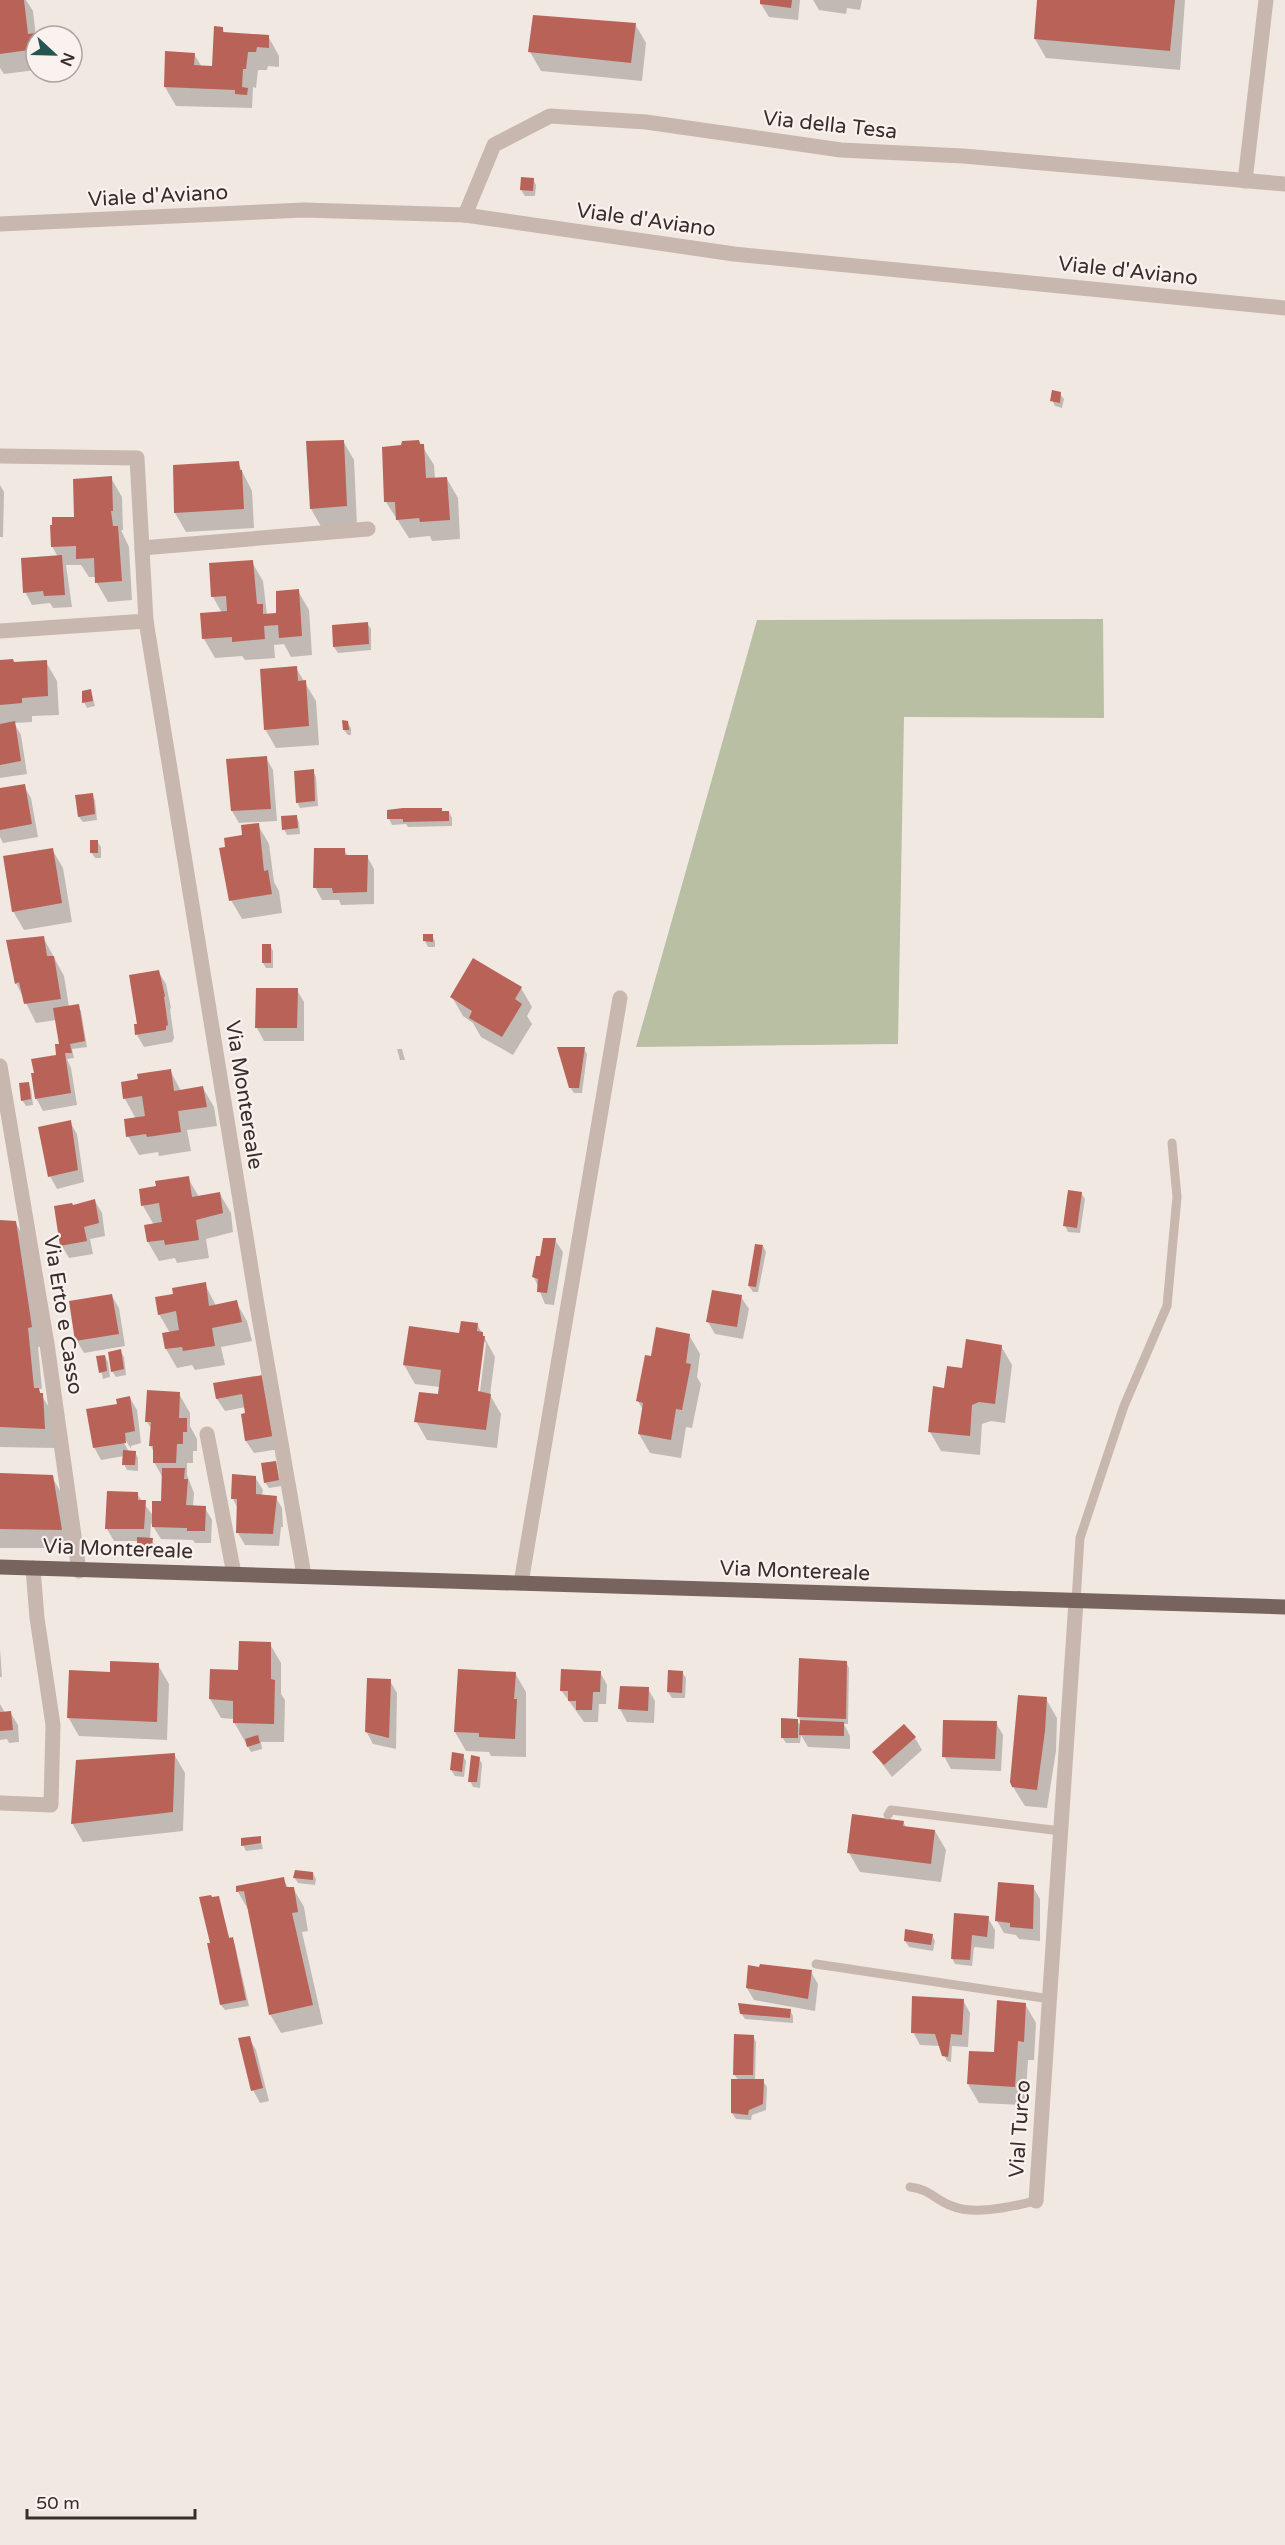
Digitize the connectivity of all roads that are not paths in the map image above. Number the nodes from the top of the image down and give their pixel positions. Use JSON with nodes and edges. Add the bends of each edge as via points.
{"nodes":[{"id":1,"x":1266,"y":0,"type":"edge"},
{"id":2,"x":1245,"y":181,"type":"junction"},
{"id":3,"x":1285,"y":184,"type":"edge"},
{"id":4,"x":465,"y":215,"type":"junction"},
{"id":5,"x":0,"y":224,"type":"edge"},
{"id":6,"x":1285,"y":308,"type":"edge"},
{"id":7,"x":0,"y":456,"type":"edge"},
{"id":8,"x":368,"y":529,"type":"dead end"},
{"id":9,"x":142,"y":548,"type":"junction"},
{"id":10,"x":146,"y":621,"type":"junction"},
{"id":11,"x":0,"y":631,"type":"edge"},
{"id":12,"x":620,"y":998,"type":"dead end"},
{"id":13,"x":0,"y":1066,"type":"edge"},
{"id":14,"x":1172,"y":1143,"type":"dead end"},
{"id":15,"x":207,"y":1434,"type":"dead end"},
{"id":16,"x":0,"y":1567,"type":"edge"},
{"id":17,"x":33,"y":1568,"type":"junction"},
{"id":18,"x":79,"y":1571,"type":"junction"},
{"id":19,"x":234,"y":1574,"type":"junction"},
{"id":20,"x":304,"y":1575,"type":"junction"},
{"id":21,"x":521,"y":1583,"type":"junction"},
{"id":22,"x":1076,"y":1600,"type":"junction"},
{"id":23,"x":1285,"y":1607,"type":"edge"},
{"id":24,"x":0,"y":1803,"type":"edge"},
{"id":25,"x":888,"y":1815,"type":"dead end"},
{"id":26,"x":1061,"y":1831,"type":"junction"},
{"id":27,"x":816,"y":1964,"type":"dead end"},
{"id":28,"x":1050,"y":1999,"type":"junction"},
{"id":29,"x":910,"y":2187,"type":"dead end"},
{"id":30,"x":1036,"y":2201,"type":"joint"}],
"edges":[{"from":1,"to":2,"type":"street"},
{"from":2,"to":3,"type":"street","name":"Via della Tesa"},
{"from":2,"to":4,"type":"street","name":"Via della Tesa","via":[[963,156],[841,150],[646,122],[550,116],[494,145]]},
{"from":4,"to":5,"type":"street","name":"Viale d'Aviano","via":[[303,210]]},
{"from":4,"to":6,"type":"street","name":"Viale d'Aviano","via":[[734,254]]},
{"from":7,"to":9,"type":"street","name":"Via Montereale","via":[[137,458]]},
{"from":8,"to":9,"type":"street"},
{"from":9,"to":10,"type":"street","name":"Via Montereale"},
{"from":10,"to":11,"type":"street"},
{"from":10,"to":20,"type":"street","name":"Via Montereale"},
{"from":12,"to":21,"type":"street"},
{"from":13,"to":18,"type":"street","name":"Via Erto e Casso","via":[[47,1344]]},
{"from":14,"to":22,"type":"lane","via":[[1177,1197],[1167,1306],[1124,1406],[1080,1538]]},
{"from":15,"to":19,"type":"street"},
{"from":16,"to":17,"type":"main road","name":"Via Montereale"},
{"from":17,"to":18,"type":"main road","name":"Via Montereale"},
{"from":17,"to":24,"type":"street","via":[[53,1725],[51,1805]]},
{"from":18,"to":19,"type":"main road","name":"Via Montereale"},
{"from":19,"to":20,"type":"main road","name":"Via Montereale"},
{"from":20,"to":21,"type":"main road","name":"Via Montereale"},
{"from":21,"to":22,"type":"main road","name":"Via Montereale"},
{"from":22,"to":23,"type":"main road","name":"Via Montereale"},
{"from":22,"to":26,"type":"street","name":"Vial Turco"},
{"from":25,"to":26,"type":"lane","via":[[891,1810]]},
{"from":26,"to":28,"type":"street","name":"Vial Turco"},
{"from":27,"to":28,"type":"lane"},
{"from":28,"to":30,"type":"street","name":"Vial Turco"},
{"from":29,"to":30,"type":"lane","name":"Vial Turco","via":[[923,2188],[953,2207],[1000,2209]]}]}
